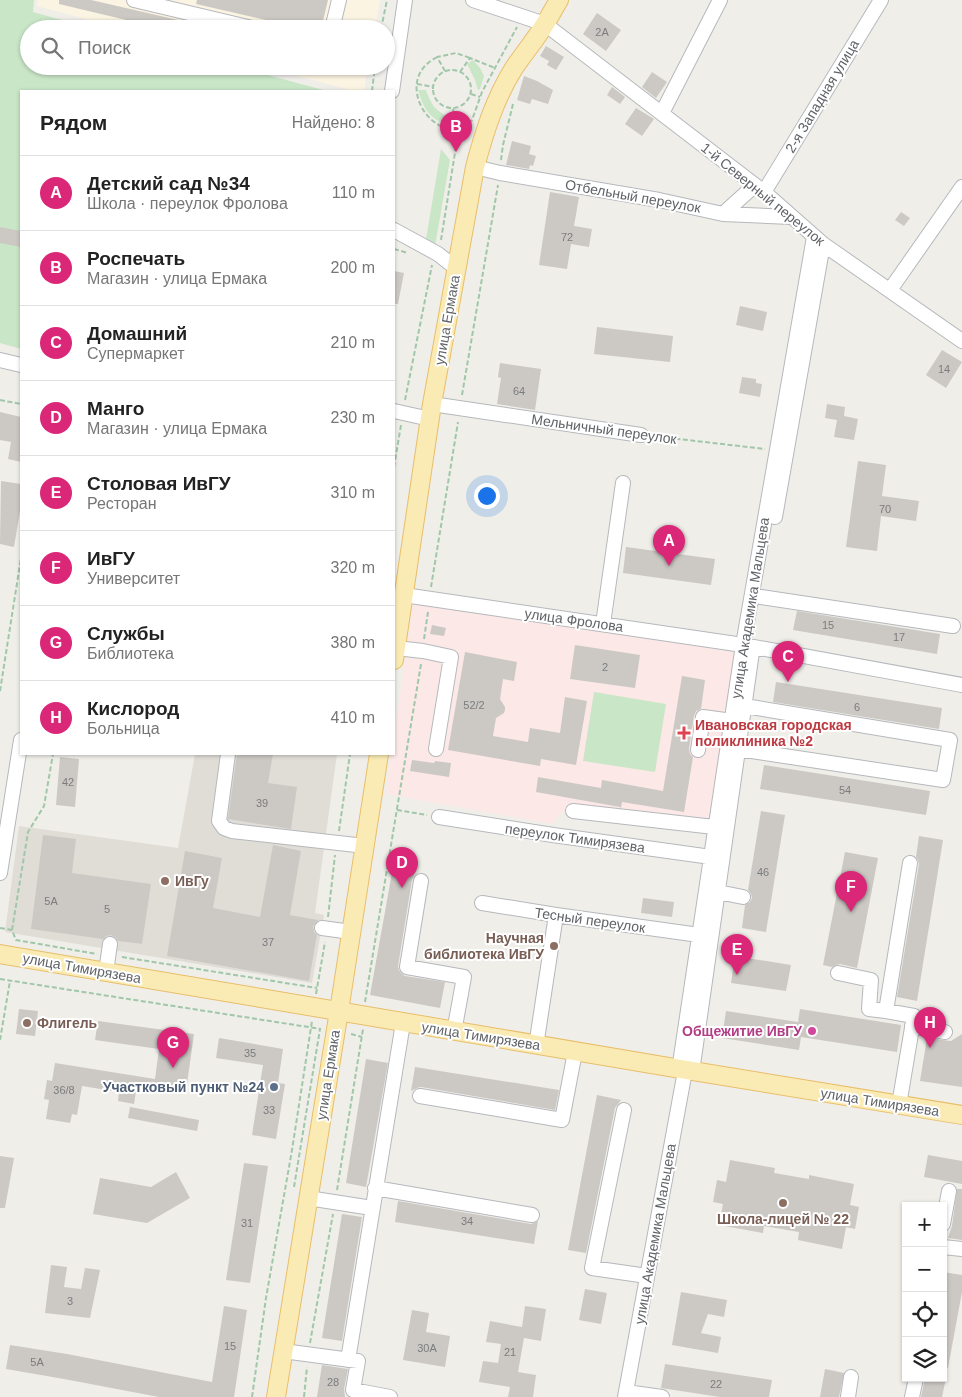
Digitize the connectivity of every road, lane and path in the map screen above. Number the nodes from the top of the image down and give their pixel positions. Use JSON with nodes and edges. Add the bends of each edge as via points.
{"nodes":[{"id":1,"x":134,"y":0,"type":"edge"},
{"id":2,"x":339,"y":0,"type":"edge"},
{"id":3,"x":387,"y":0,"type":"edge"},
{"id":4,"x":405,"y":0,"type":"edge"},
{"id":5,"x":473,"y":0,"type":"edge"},
{"id":6,"x":558,"y":0,"type":"edge"},
{"id":7,"x":720,"y":0,"type":"edge"},
{"id":8,"x":881,"y":0,"type":"edge"},
{"id":9,"x":524,"y":18,"type":"junction"},
{"id":10,"x":218,"y":20,"type":"edge"},
{"id":11,"x":334,"y":20,"type":"edge"},
{"id":12,"x":383,"y":20,"type":"edge"},
{"id":13,"x":545,"y":24,"type":"junction"},
{"id":14,"x":437,"y":57,"type":"junction"},
{"id":15,"x":470,"y":58,"type":"junction"},
{"id":16,"x":495,"y":68,"type":"junction"},
{"id":17,"x":395,"y":70,"type":"edge"},
{"id":18,"x":445,"y":72,"type":"junction"},
{"id":19,"x":460,"y":72,"type":"junction"},
{"id":20,"x":374,"y":75,"type":"edge"},
{"id":21,"x":394,"y":75,"type":"edge"},
{"id":22,"x":417,"y":84,"type":"junction"},
{"id":23,"x":434,"y":86,"type":"junction"},
{"id":24,"x":372,"y":90,"type":"edge"},
{"id":25,"x":392,"y":90,"type":"edge"},
{"id":26,"x":471,"y":94,"type":"junction"},
{"id":27,"x":480,"y":97,"type":"junction"},
{"id":28,"x":513,"y":100,"type":"dead end"},
{"id":29,"x":453,"y":108,"type":"junction"},
{"id":30,"x":662,"y":113,"type":"junction"},
{"id":31,"x":458,"y":134,"type":"junction"},
{"id":32,"x":482,"y":140,"type":"junction"},
{"id":33,"x":503,"y":145,"type":"junction"},
{"id":34,"x":475,"y":167,"type":"junction"},
{"id":35,"x":500,"y":173,"type":"junction"},
{"id":36,"x":962,"y":186,"type":"edge"},
{"id":37,"x":760,"y":188,"type":"junction"},
{"id":38,"x":723,"y":214,"type":"junction"},
{"id":39,"x":791,"y":217,"type":"junction"},
{"id":40,"x":395,"y":231,"type":"edge"},
{"id":41,"x":818,"y":241,"type":"junction"},
{"id":42,"x":438,"y":254,"type":"junction"},
{"id":43,"x":457,"y":269,"type":"junction"},
{"id":44,"x":890,"y":290,"type":"junction"},
{"id":45,"x":962,"y":341,"type":"edge"},
{"id":46,"x":0,"y":360,"type":"edge"},
{"id":47,"x":20,"y":365,"type":"edge"},
{"id":48,"x":0,"y":400,"type":"edge"},
{"id":49,"x":20,"y":404,"type":"edge"},
{"id":50,"x":460,"y":408,"type":"junction"},
{"id":51,"x":398,"y":412,"type":"edge"},
{"id":52,"x":431,"y":412,"type":"junction"},
{"id":53,"x":641,"y":435,"type":"joint"},
{"id":54,"x":777,"y":451,"type":"junction"},
{"id":55,"x":395,"y":453,"type":"edge"},
{"id":56,"x":623,"y":483,"type":"dead end"},
{"id":57,"x":20,"y":564,"type":"edge"},
{"id":58,"x":401,"y":588,"type":"edge"},
{"id":59,"x":761,"y":597,"type":"junction"},
{"id":60,"x":430,"y":598,"type":"junction"},
{"id":61,"x":603,"y":624,"type":"junction"},
{"id":62,"x":953,"y":626,"type":"dead end"},
{"id":63,"x":748,"y":646,"type":"junction"},
{"id":64,"x":423,"y":651,"type":"junction"},
{"id":65,"x":395,"y":654,"type":"edge"},
{"id":66,"x":962,"y":685,"type":"edge"},
{"id":67,"x":0,"y":691,"type":"edge"},
{"id":68,"x":744,"y":706,"type":"junction"},
{"id":69,"x":732,"y":721,"type":"junction"},
{"id":70,"x":20,"y":746,"type":"edge"},
{"id":71,"x":436,"y":749,"type":"dead end"},
{"id":72,"x":738,"y":749,"type":"junction"},
{"id":73,"x":698,"y":750,"type":"dead end"},
{"id":74,"x":53,"y":755,"type":"edge"},
{"id":75,"x":228,"y":755,"type":"edge"},
{"id":76,"x":350,"y":755,"type":"edge"},
{"id":77,"x":379,"y":755,"type":"edge"},
{"id":78,"x":397,"y":809,"type":"junction"},
{"id":79,"x":572,"y":811,"type":"dead end"},
{"id":80,"x":439,"y":817,"type":"joint"},
{"id":81,"x":721,"y":828,"type":"junction"},
{"id":82,"x":337,"y":843,"type":"junction"},
{"id":83,"x":365,"y":846,"type":"junction"},
{"id":84,"x":2,"y":848,"type":"edge"},
{"id":85,"x":711,"y":857,"type":"junction"},
{"id":86,"x":910,"y":863,"type":"dead end"},
{"id":87,"x":0,"y":873,"type":"edge"},
{"id":88,"x":421,"y":881,"type":"dead end"},
{"id":89,"x":718,"y":892,"type":"junction"},
{"id":90,"x":743,"y":896,"type":"dead end"},
{"id":91,"x":482,"y":903,"type":"dead end"},
{"id":92,"x":556,"y":915,"type":"junction"},
{"id":93,"x":0,"y":928,"type":"edge"},
{"id":94,"x":324,"y":928,"type":"junction"},
{"id":95,"x":12,"y":930,"type":"junction"},
{"id":96,"x":351,"y":932,"type":"junction"},
{"id":97,"x":699,"y":935,"type":"junction"},
{"id":98,"x":0,"y":954,"type":"edge"},
{"id":99,"x":108,"y":957,"type":"junction"},
{"id":100,"x":838,"y":972,"type":"dead end"},
{"id":101,"x":0,"y":979,"type":"edge"},
{"id":102,"x":10,"y":981,"type":"junction"},
{"id":103,"x":317,"y":988,"type":"junction"},
{"id":104,"x":314,"y":1007,"type":"junction"},
{"id":105,"x":339,"y":1011,"type":"junction"},
{"id":106,"x":886,"y":1011,"type":"junction"},
{"id":107,"x":364,"y":1016,"type":"junction"},
{"id":108,"x":403,"y":1023,"type":"junction"},
{"id":109,"x":912,"y":1026,"type":"junction"},
{"id":110,"x":311,"y":1027,"type":"junction"},
{"id":111,"x":320,"y":1029,"type":"dead end"},
{"id":112,"x":454,"y":1032,"type":"junction"},
{"id":113,"x":945,"y":1032,"type":"dead end"},
{"id":114,"x":0,"y":1040,"type":"edge"},
{"id":115,"x":536,"y":1046,"type":"junction"},
{"id":116,"x":575,"y":1052,"type":"junction"},
{"id":117,"x":686,"y":1071,"type":"junction"},
{"id":118,"x":420,"y":1096,"type":"dead end"},
{"id":119,"x":899,"y":1105,"type":"junction"},
{"id":120,"x":624,"y":1110,"type":"dead end"},
{"id":121,"x":962,"y":1115,"type":"edge"},
{"id":122,"x":375,"y":1188,"type":"junction"},
{"id":123,"x":949,"y":1191,"type":"dead end"},
{"id":124,"x":308,"y":1198,"type":"junction"},
{"id":125,"x":335,"y":1202,"type":"junction"},
{"id":126,"x":947,"y":1202,"type":"edge"},
{"id":127,"x":372,"y":1208,"type":"junction"},
{"id":128,"x":532,"y":1215,"type":"dead end"},
{"id":129,"x":947,"y":1247,"type":"edge"},
{"id":130,"x":962,"y":1249,"type":"edge"},
{"id":131,"x":648,"y":1276,"type":"junction"},
{"id":132,"x":283,"y":1352,"type":"junction"},
{"id":133,"x":308,"y":1355,"type":"junction"},
{"id":134,"x":348,"y":1360,"type":"junction"},
{"id":135,"x":851,"y":1377,"type":"dead end"},
{"id":136,"x":915,"y":1382,"type":"edge"},
{"id":137,"x":625,"y":1395,"type":"edge"},
{"id":138,"x":252,"y":1397,"type":"edge"},
{"id":139,"x":276,"y":1397,"type":"edge"},
{"id":140,"x":304,"y":1397,"type":"edge"},
{"id":141,"x":390,"y":1397,"type":"edge"},
{"id":142,"x":662,"y":1397,"type":"edge"},
{"id":143,"x":848,"y":1397,"type":"edge"},
{"id":144,"x":912,"y":1397,"type":"edge"}],
"edges":[{"from":1,"to":10,"type":"street"},
{"from":2,"to":11,"type":"street"},
{"from":3,"to":12,"type":"path"},
{"from":4,"to":17,"type":"street"},
{"from":5,"to":9,"type":"street"},
{"from":6,"to":13,"type":"main road","name":"улица Ермака"},
{"from":7,"to":30,"type":"street"},
{"from":8,"to":37,"type":"street","name":"2-я Западная улица"},
{"from":9,"to":13,"type":"street"},
{"from":9,"to":16,"type":"path"},
{"from":13,"to":30,"type":"street","name":"1-й Северный переулок"},
{"from":13,"to":32,"type":"main road","name":"улица Ермака","via":[[502,89]]},
{"from":14,"to":15,"type":"path","via":[[456,53]]},
{"from":14,"to":18,"type":"path"},
{"from":14,"to":22,"type":"path","via":[[426,64]]},
{"from":15,"to":16,"type":"path"},
{"from":15,"to":19,"type":"path"},
{"from":16,"to":27,"type":"path"},
{"from":18,"to":19,"type":"path"},
{"from":18,"to":23,"type":"path"},
{"from":19,"to":26,"type":"path","via":[[470,82]]},
{"from":20,"to":24,"type":"path"},
{"from":21,"to":25,"type":"street"},
{"from":22,"to":23,"type":"path"},
{"from":22,"to":31,"type":"path","via":[[418,101],[425,112],[436,123]]},
{"from":23,"to":29,"type":"path","via":[[434,93],[441,104]]},
{"from":26,"to":27,"type":"path"},
{"from":26,"to":29,"type":"path","via":[[464,104]]},
{"from":27,"to":31,"type":"path","via":[[472,120]]},
{"from":28,"to":33,"type":"path"},
{"from":29,"to":31,"type":"path"},
{"from":30,"to":37,"type":"street","name":"1-й Северный переулок"},
{"from":31,"to":32,"type":"path"},
{"from":31,"to":42,"type":"path"},
{"from":32,"to":33,"type":"path"},
{"from":32,"to":34,"type":"main road","name":"улица Ермака"},
{"from":33,"to":35,"type":"path"},
{"from":34,"to":35,"type":"street","name":"Отбельный переулок"},
{"from":34,"to":43,"type":"main road","name":"улица Ермака"},
{"from":35,"to":38,"type":"street","name":"Отбельный переулок"},
{"from":35,"to":50,"type":"path"},
{"from":36,"to":44,"type":"street"},
{"from":37,"to":38,"type":"street","name":"2-я Западная улица"},
{"from":37,"to":39,"type":"street","name":"1-й Северный переулок"},
{"from":38,"to":39,"type":"street","name":"Отбельный переулок"},
{"from":39,"to":41,"type":"street","name":"1-й Северный переулок"},
{"from":40,"to":42,"type":"street"},
{"from":41,"to":44,"type":"street","name":"1-й Северный переулок"},
{"from":41,"to":54,"type":"street","name":"улица Академика Мальцева"},
{"from":41,"to":59,"type":"street"},
{"from":42,"to":43,"type":"street"},
{"from":42,"to":51,"type":"path","via":[[433,261]]},
{"from":43,"to":52,"type":"main road","name":"улица Ермака"},
{"from":44,"to":45,"type":"street","name":"1-й Северный переулок"},
{"from":46,"to":47,"type":"street"},
{"from":48,"to":49,"type":"path"},
{"from":50,"to":52,"type":"street","name":"Мельничный переулок"},
{"from":50,"to":53,"type":"street","name":"Мельничный переулок"},
{"from":50,"to":60,"type":"path"},
{"from":51,"to":52,"type":"street","name":"Мельничный переулок"},
{"from":51,"to":55,"type":"path"},
{"from":52,"to":58,"type":"main road","name":"улица Ермака"},
{"from":53,"to":54,"type":"path","name":"Мельничный переулок"},
{"from":54,"to":63,"type":"street","name":"улица Академика Мальцева"},
{"from":56,"to":61,"type":"street"},
{"from":57,"to":67,"type":"path"},
{"from":58,"to":60,"type":"street","name":"улица Фролова"},
{"from":58,"to":65,"type":"main road","name":"улица Ермака"},
{"from":59,"to":62,"type":"street"},
{"from":59,"to":63,"type":"street"},
{"from":60,"to":61,"type":"street","name":"улица Фролова"},
{"from":60,"to":64,"type":"path"},
{"from":61,"to":63,"type":"street","name":"улица Фролова"},
{"from":63,"to":66,"type":"street","name":"улица Фролова"},
{"from":63,"to":68,"type":"street"},
{"from":63,"to":69,"type":"street","name":"улица Академика Мальцева"},
{"from":64,"to":65,"type":"street"},
{"from":64,"to":71,"type":"street","via":[[451,657]]},
{"from":64,"to":78,"type":"path"},
{"from":68,"to":72,"type":"street"},
{"from":68,"to":72,"type":"street","via":[[950,740],[944,780]]},
{"from":69,"to":73,"type":"street","via":[[704,717]]},
{"from":69,"to":81,"type":"street","name":"улица Академика Мальцева"},
{"from":70,"to":84,"type":"street"},
{"from":72,"to":81,"type":"street"},
{"from":74,"to":95,"type":"path","via":[[44,806],[28,832]]},
{"from":75,"to":82,"type":"street","via":[[220,821],[224,828]]},
{"from":76,"to":82,"type":"path"},
{"from":77,"to":83,"type":"main road","name":"улица Ермака"},
{"from":78,"to":80,"type":"path"},
{"from":78,"to":107,"type":"path"},
{"from":79,"to":81,"type":"street"},
{"from":80,"to":85,"type":"street","name":"переулок Тимирязева"},
{"from":81,"to":85,"type":"street","name":"улица Академика Мальцева"},
{"from":81,"to":89,"type":"street"},
{"from":82,"to":83,"type":"street"},
{"from":82,"to":94,"type":"path"},
{"from":83,"to":96,"type":"main road","name":"улица Ермака"},
{"from":84,"to":87,"type":"street"},
{"from":85,"to":97,"type":"street","name":"улица Академика Мальцева"},
{"from":86,"to":106,"type":"street"},
{"from":88,"to":112,"type":"street","via":[[407,967],[464,977]]},
{"from":89,"to":90,"type":"street"},
{"from":89,"to":117,"type":"street"},
{"from":91,"to":92,"type":"street","name":"Тесный переулок"},
{"from":92,"to":97,"type":"street","name":"Тесный переулок"},
{"from":92,"to":115,"type":"street"},
{"from":93,"to":95,"type":"path"},
{"from":94,"to":96,"type":"street"},
{"from":94,"to":103,"type":"path"},
{"from":95,"to":99,"type":"path","via":[[16,940]]},
{"from":96,"to":105,"type":"main road","name":"улица Ермака"},
{"from":97,"to":117,"type":"street","name":"улица Академика Мальцева"},
{"from":98,"to":99,"type":"main road","name":"улица Тимирязева"},
{"from":99,"to":103,"type":"path"},
{"from":99,"to":104,"type":"main road","name":"улица Тимирязева"},
{"from":100,"to":106,"type":"street","via":[[871,980],[869,1009]]},
{"from":101,"to":102,"type":"path"},
{"from":102,"to":110,"type":"path"},
{"from":102,"to":114,"type":"path"},
{"from":103,"to":104,"type":"path"},
{"from":104,"to":105,"type":"main road","name":"улица Тимирязева"},
{"from":104,"to":110,"type":"path"},
{"from":105,"to":107,"type":"main road","name":"улица Тимирязева"},
{"from":105,"to":124,"type":"main road","name":"улица Ермака"},
{"from":106,"to":109,"type":"street","via":[[914,1016]]},
{"from":107,"to":108,"type":"main road","name":"улица Тимирязева"},
{"from":107,"to":125,"type":"path"},
{"from":108,"to":112,"type":"main road","name":"улица Тимирязева"},
{"from":108,"to":122,"type":"street"},
{"from":109,"to":113,"type":"street"},
{"from":109,"to":119,"type":"street"},
{"from":110,"to":111,"type":"path"},
{"from":110,"to":138,"type":"path"},
{"from":112,"to":115,"type":"main road","name":"улица Тимирязева"},
{"from":115,"to":116,"type":"main road","name":"улица Тимирязева"},
{"from":116,"to":117,"type":"main road","name":"улица Тимирязева"},
{"from":116,"to":118,"type":"street","via":[[562,1120]]},
{"from":117,"to":119,"type":"main road","name":"улица Тимирязева"},
{"from":117,"to":131,"type":"street","name":"улица Академика Мальцева"},
{"from":119,"to":121,"type":"main road","name":"улица Тимирязева"},
{"from":120,"to":131,"type":"street","via":[[592,1268]]},
{"from":122,"to":127,"type":"street"},
{"from":122,"to":128,"type":"street"},
{"from":123,"to":126,"type":"street"},
{"from":124,"to":125,"type":"street"},
{"from":124,"to":132,"type":"main road","name":"улица Ермака"},
{"from":125,"to":127,"type":"street"},
{"from":125,"to":133,"type":"path"},
{"from":127,"to":134,"type":"street"},
{"from":129,"to":130,"type":"street"},
{"from":131,"to":137,"type":"street","name":"улица Академика Мальцева"},
{"from":132,"to":133,"type":"street"},
{"from":132,"to":139,"type":"main road","name":"улица Ермака"},
{"from":133,"to":134,"type":"street"},
{"from":133,"to":140,"type":"path"},
{"from":134,"to":141,"type":"street","via":[[358,1361],[353,1390]]},
{"from":135,"to":143,"type":"street"},
{"from":136,"to":144,"type":"street"},
{"from":137,"to":142,"type":"street"}]}
